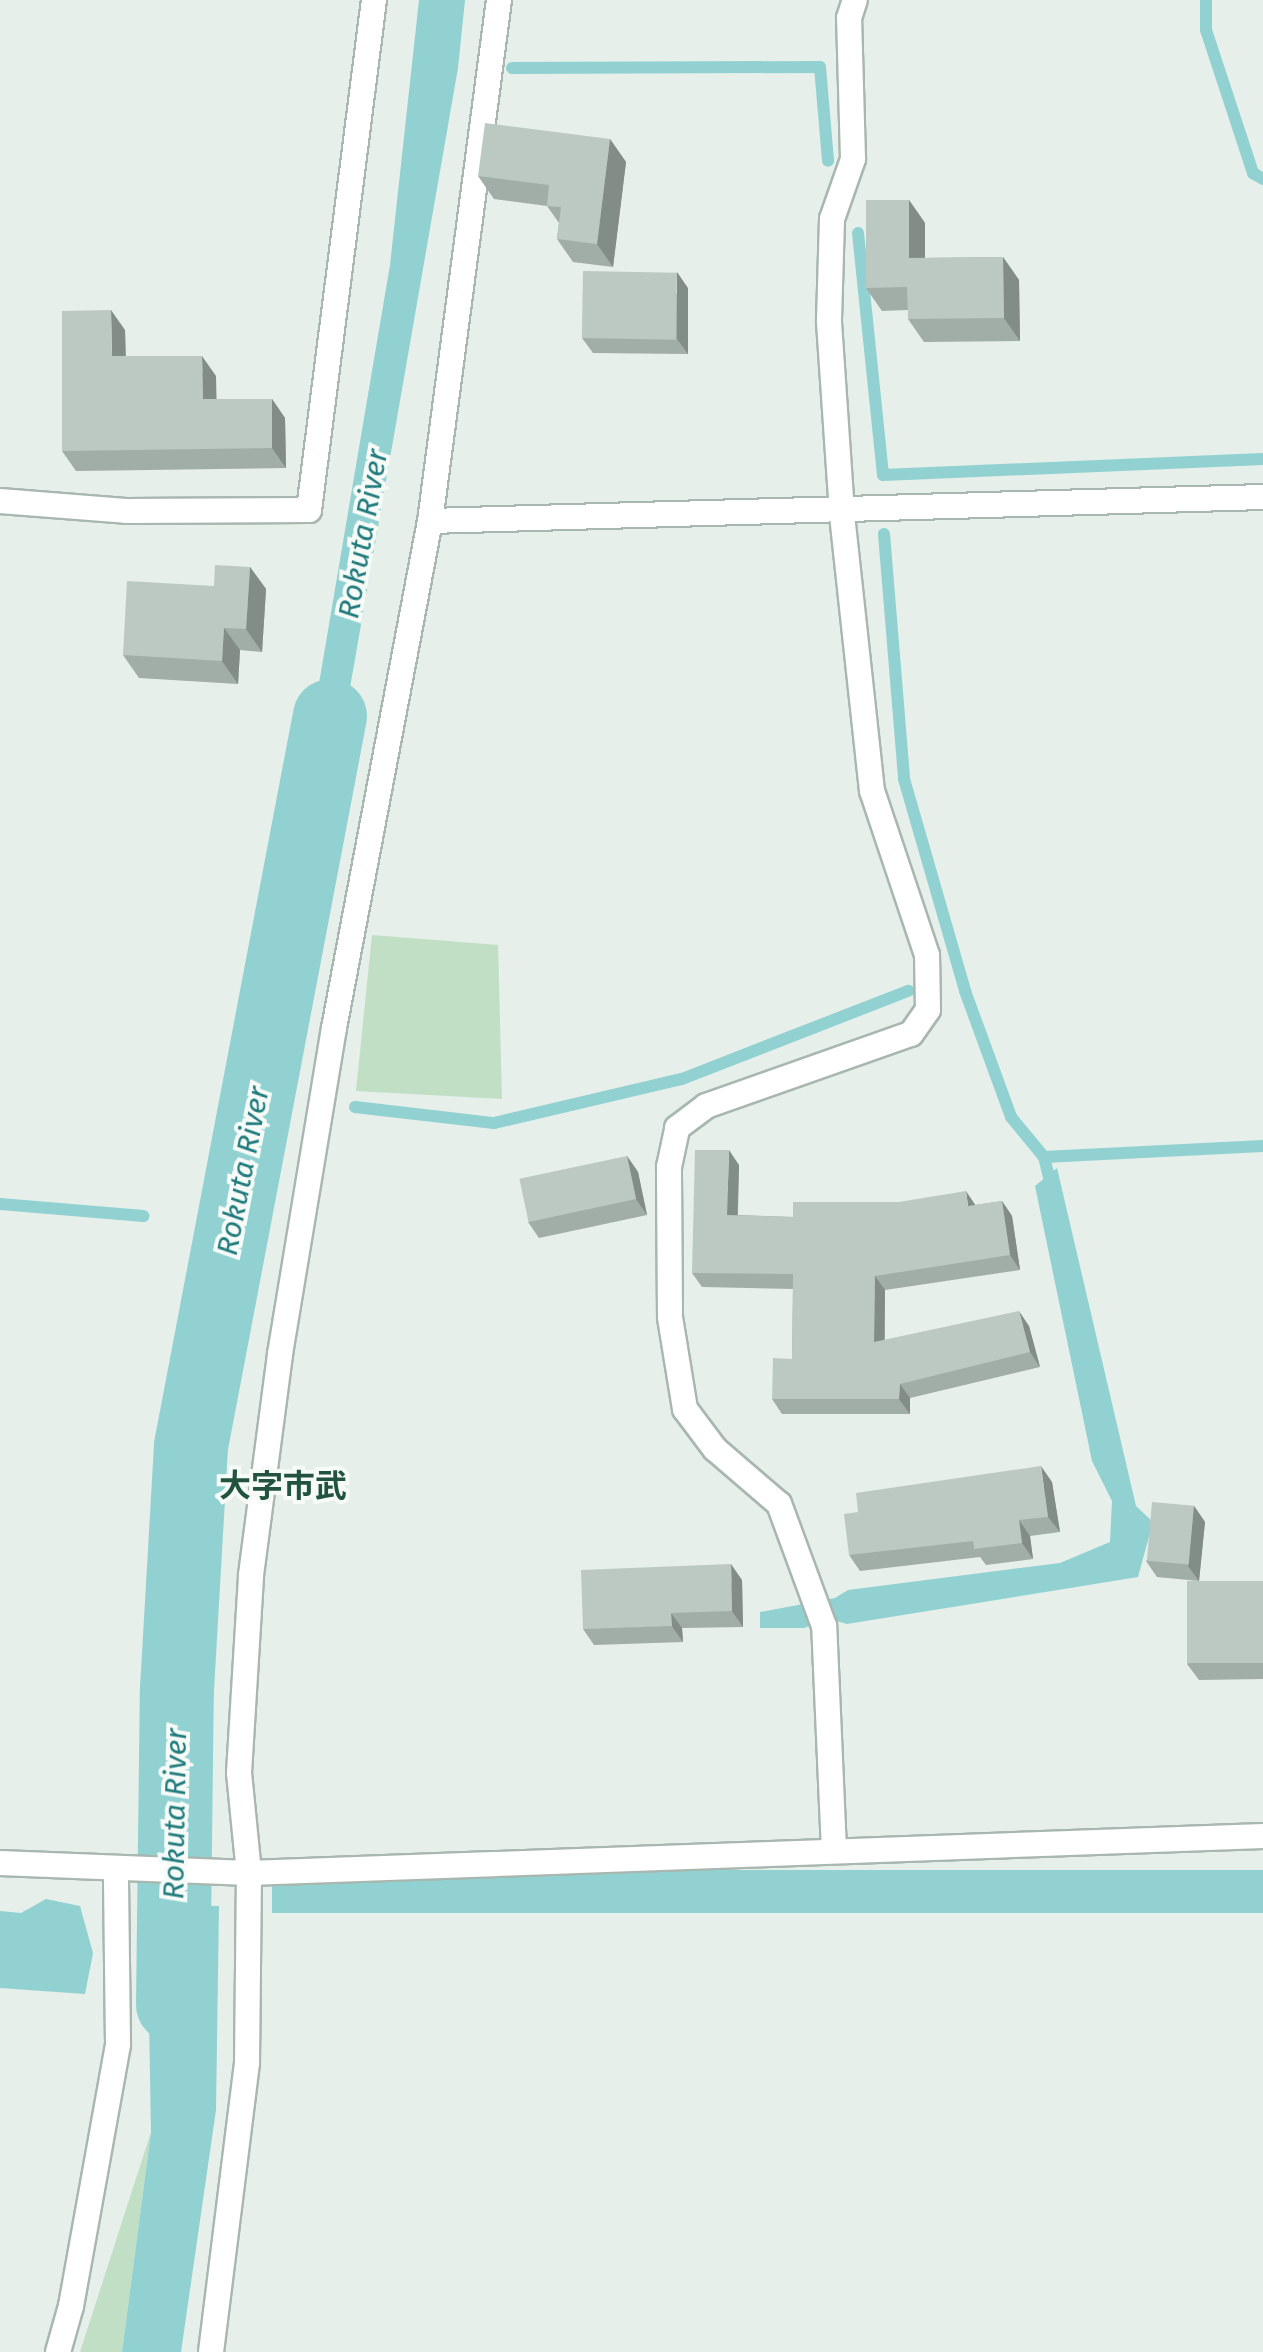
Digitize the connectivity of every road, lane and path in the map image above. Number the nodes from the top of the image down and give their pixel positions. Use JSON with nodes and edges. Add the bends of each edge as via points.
{"nodes":[{"id":1,"x":374,"y":0,"type":"edge"},
{"id":2,"x":499,"y":0,"type":"edge"},
{"id":3,"x":855,"y":0,"type":"edge"},
{"id":4,"x":1263,"y":497,"type":"edge"},
{"id":5,"x":0,"y":501,"type":"edge"},
{"id":6,"x":842,"y":513,"type":"junction"},
{"id":7,"x":430,"y":521,"type":"junction"},
{"id":8,"x":1263,"y":1836,"type":"edge"},
{"id":9,"x":834,"y":1851,"type":"junction"},
{"id":10,"x":0,"y":1863,"type":"edge"},
{"id":11,"x":116,"y":1871,"type":"junction"},
{"id":12,"x":249,"y":1873,"type":"junction"},
{"id":13,"x":58,"y":2352,"type":"edge"},
{"id":14,"x":211,"y":2352,"type":"edge"}],
"edges":[{"from":1,"to":5,"type":"street","via":[[309,510],[126,511]]},
{"from":2,"to":7,"type":"street"},
{"from":3,"to":6,"type":"street","via":[[849,18],[853,159],[832,219],[829,320]]},
{"from":4,"to":6,"type":"street"},
{"from":6,"to":7,"type":"street"},
{"from":6,"to":9,"type":"street","via":[[872,791],[927,955],[928,1010],[911,1034],[706,1106],[677,1128],[669,1167],[670,1317],[685,1409],[715,1449],[779,1504],[824,1626]]},
{"from":7,"to":12,"type":"street","via":[[334,1028],[280,1354],[250,1590],[239,1773]]},
{"from":8,"to":9,"type":"street"},
{"from":9,"to":12,"type":"street"},
{"from":10,"to":11,"type":"street"},
{"from":11,"to":12,"type":"street"},
{"from":11,"to":13,"type":"street","via":[[118,2044]]},
{"from":12,"to":14,"type":"street","via":[[247,2062]]}]}
